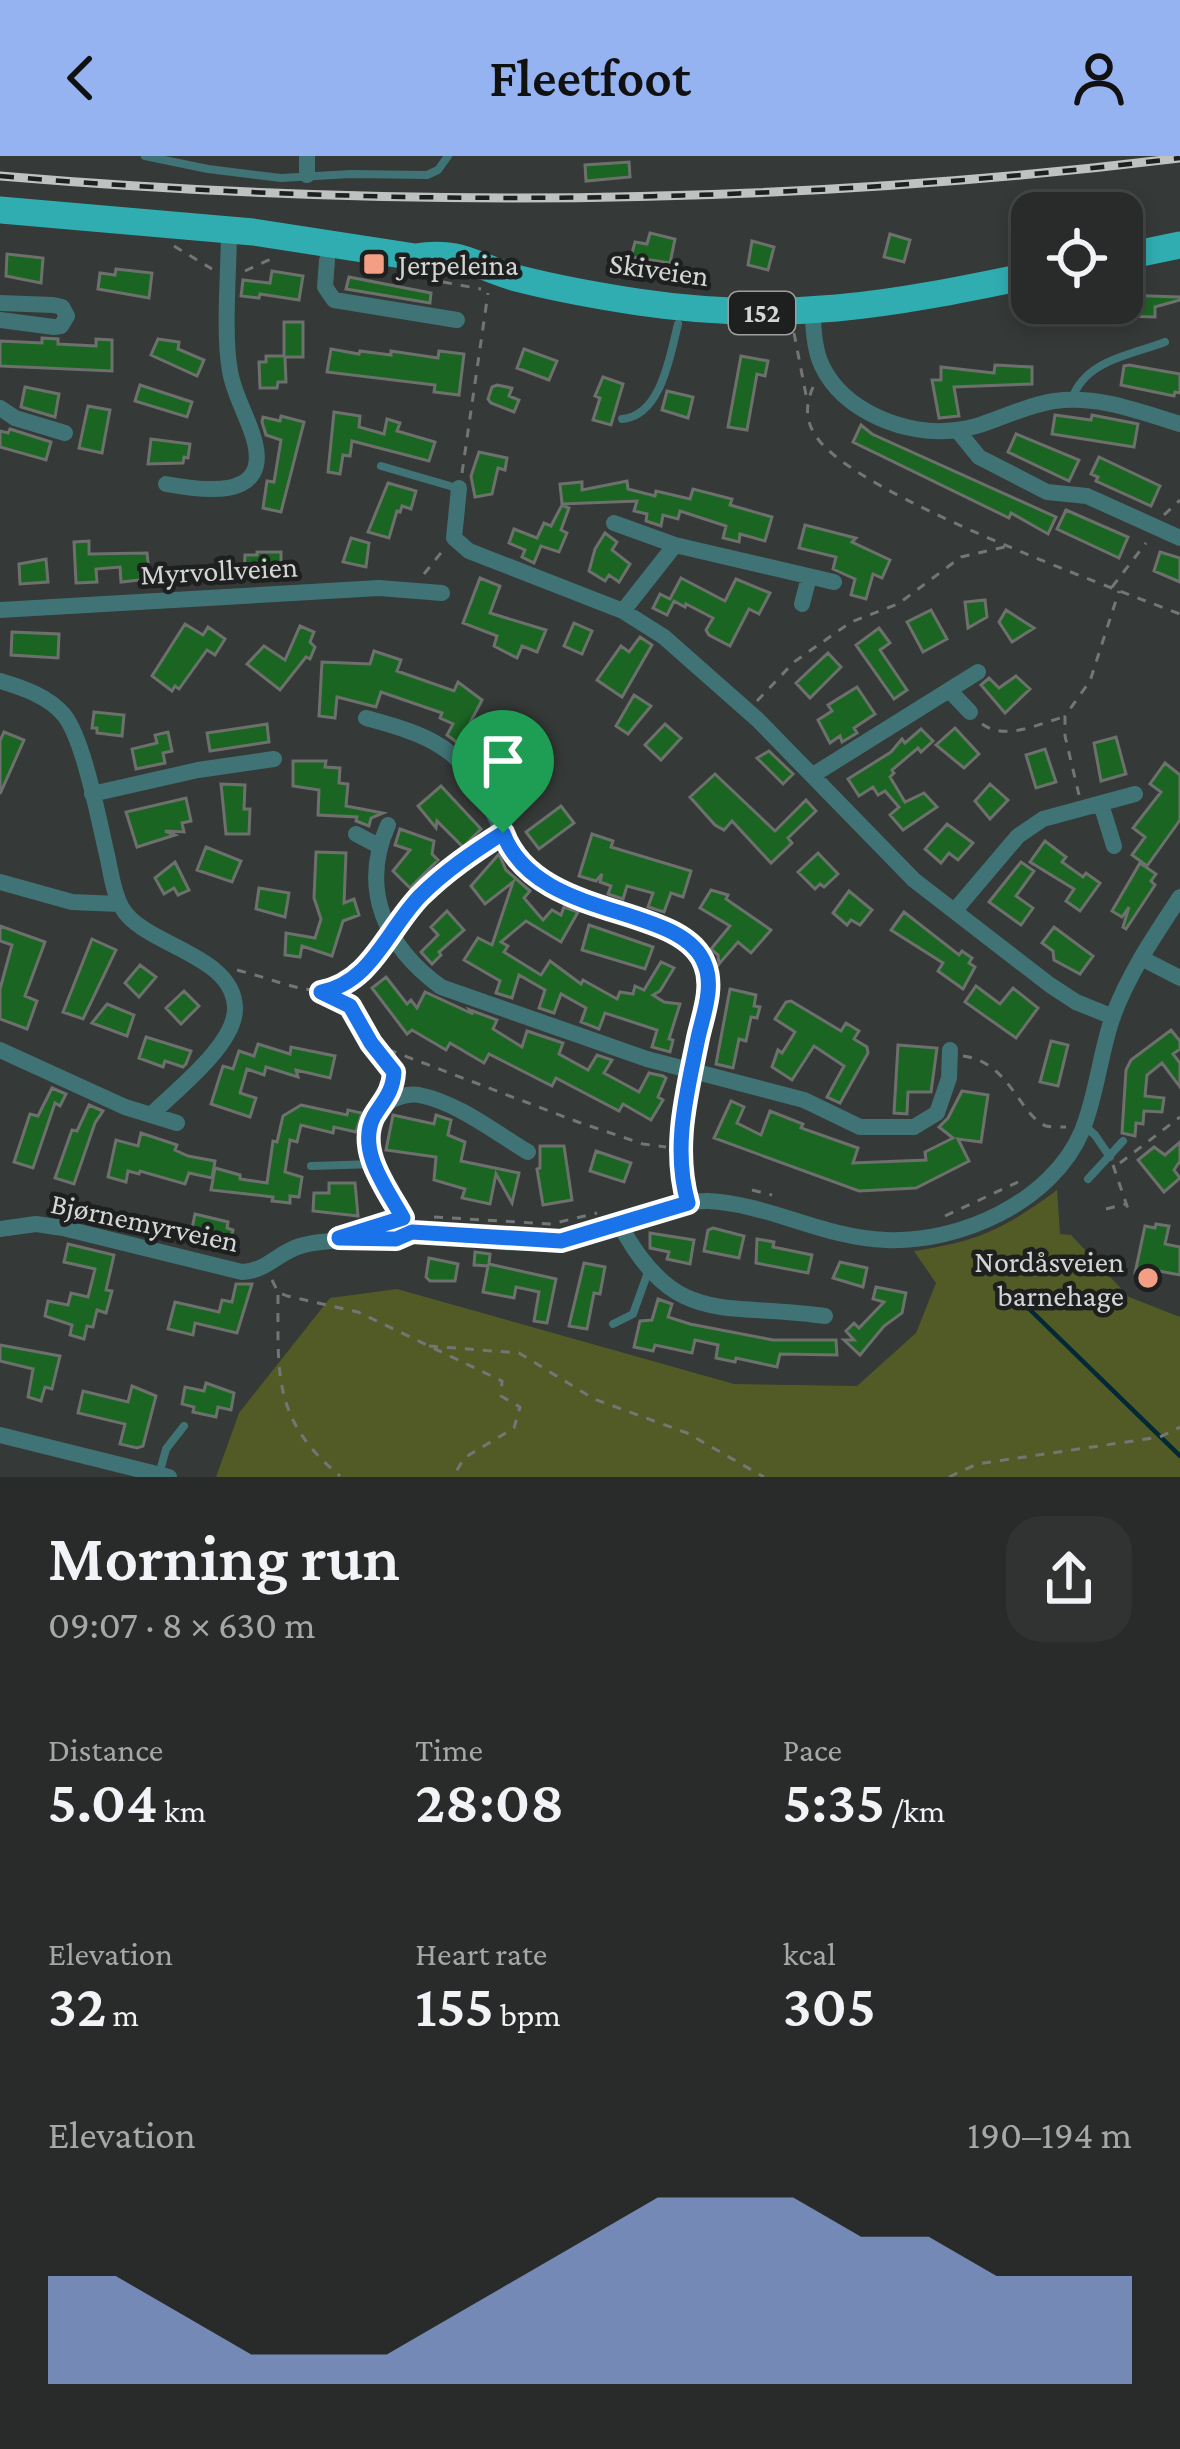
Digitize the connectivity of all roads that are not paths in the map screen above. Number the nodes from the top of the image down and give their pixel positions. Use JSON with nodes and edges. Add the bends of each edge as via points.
{"nodes":[{"id":1,"x":145,"y":156,"type":"edge"},
{"id":2,"x":448,"y":156,"type":"edge"},
{"id":3,"x":307,"y":166,"type":"edge"},
{"id":4,"x":0,"y":209,"type":"edge"},
{"id":5,"x":229,"y":230,"type":"junction"},
{"id":6,"x":1180,"y":245,"type":"edge"},
{"id":7,"x":1143,"y":252,"type":"edge"},
{"id":8,"x":327,"y":260,"type":"dead end"},
{"id":9,"x":1011,"y":279,"type":"edge"},
{"id":10,"x":0,"y":303,"type":"edge"},
{"id":11,"x":0,"y":320,"type":"edge"},
{"id":12,"x":458,"y":320,"type":"dead end"},
{"id":13,"x":803,"y":321,"type":"junction"},
{"id":14,"x":678,"y":324,"type":"dead end"},
{"id":15,"x":1165,"y":342,"type":"dead end"},
{"id":16,"x":1072,"y":400,"type":"junction"},
{"id":17,"x":0,"y":408,"type":"edge"},
{"id":18,"x":622,"y":419,"type":"dead end"},
{"id":19,"x":1180,"y":424,"type":"edge"},
{"id":20,"x":957,"y":430,"type":"junction"},
{"id":21,"x":65,"y":433,"type":"dead end"},
{"id":22,"x":382,"y":466,"type":"dead end"},
{"id":23,"x":166,"y":484,"type":"dead end"},
{"id":24,"x":459,"y":488,"type":"joint"},
{"id":25,"x":614,"y":523,"type":"dead end"},
{"id":26,"x":1180,"y":538,"type":"edge"},
{"id":27,"x":675,"y":545,"type":"junction"},
{"id":28,"x":809,"y":577,"type":"junction"},
{"id":29,"x":834,"y":583,"type":"dead end"},
{"id":30,"x":442,"y":593,"type":"dead end"},
{"id":31,"x":802,"y":604,"type":"dead end"},
{"id":32,"x":0,"y":610,"type":"edge"},
{"id":33,"x":623,"y":611,"type":"junction"},
{"id":34,"x":978,"y":672,"type":"dead end"},
{"id":35,"x":0,"y":681,"type":"edge"},
{"id":36,"x":950,"y":691,"type":"junction"},
{"id":37,"x":970,"y":712,"type":"road end"},
{"id":38,"x":366,"y":718,"type":"dead end"},
{"id":39,"x":387,"y":723,"type":"junction"},
{"id":40,"x":381,"y":742,"type":"dead end"},
{"id":41,"x":274,"y":759,"type":"dead end"},
{"id":42,"x":813,"y":776,"type":"junction"},
{"id":43,"x":92,"y":794,"type":"junction"},
{"id":44,"x":1136,"y":794,"type":"dead end"},
{"id":45,"x":1092,"y":806,"type":"junction"},
{"id":46,"x":388,"y":825,"type":"dead end"},
{"id":47,"x":356,"y":834,"type":"dead end"},
{"id":48,"x":1114,"y":846,"type":"dead end"},
{"id":49,"x":379,"y":847,"type":"junction"},
{"id":50,"x":0,"y":882,"type":"edge"},
{"id":51,"x":1180,"y":897,"type":"edge"},
{"id":52,"x":119,"y":904,"type":"junction"},
{"id":53,"x":956,"y":909,"type":"junction"},
{"id":54,"x":1141,"y":958,"type":"junction"},
{"id":55,"x":1180,"y":978,"type":"edge"},
{"id":56,"x":1113,"y":1017,"type":"junction"},
{"id":57,"x":0,"y":1050,"type":"edge"},
{"id":58,"x":950,"y":1051,"type":"road end"},
{"id":59,"x":692,"y":1071,"type":"junction"},
{"id":60,"x":949,"y":1078,"type":"junction"},
{"id":61,"x":970,"y":1078,"type":"dead end"},
{"id":62,"x":152,"y":1114,"type":"junction"},
{"id":63,"x":177,"y":1123,"type":"dead end"},
{"id":64,"x":1075,"y":1126,"type":"junction"},
{"id":65,"x":1124,"y":1142,"type":"dead end"},
{"id":66,"x":528,"y":1152,"type":"dead end"},
{"id":67,"x":1110,"y":1157,"type":"junction"},
{"id":68,"x":375,"y":1164,"type":"junction"},
{"id":69,"x":311,"y":1166,"type":"dead end"},
{"id":70,"x":1088,"y":1179,"type":"dead end"},
{"id":71,"x":688,"y":1203,"type":"junction"},
{"id":72,"x":407,"y":1225,"type":"junction"},
{"id":73,"x":620,"y":1225,"type":"junction"},
{"id":74,"x":0,"y":1229,"type":"edge"},
{"id":75,"x":648,"y":1272,"type":"junction"},
{"id":76,"x":825,"y":1316,"type":"dead end"},
{"id":77,"x":613,"y":1324,"type":"dead end"},
{"id":78,"x":184,"y":1426,"type":"dead end"},
{"id":79,"x":0,"y":1436,"type":"edge"},
{"id":80,"x":164,"y":1475,"type":"edge"}],
"edges":[{"from":1,"to":3,"type":"lane","via":[[256,176]]},
{"from":2,"to":3,"type":"lane","via":[[427,176]]},
{"from":4,"to":5,"type":"main road","name":"Skiveien","number":"152"},
{"from":5,"to":13,"type":"main road","name":"Skiveien","number":"152","via":[[415,257],[441,253],[469,258],[491,281]]},
{"from":5,"to":23,"type":"street","via":[[229,366],[256,460],[228,491]]},
{"from":6,"to":7,"type":"main road"},
{"from":8,"to":12,"type":"street","via":[[325,287],[334,300]]},
{"from":9,"to":13,"type":"main road","name":"Skiveien","number":"152"},
{"from":10,"to":11,"type":"street","via":[[53,305],[68,316],[54,327]]},
{"from":13,"to":20,"type":"street","via":[[825,371],[850,400],[893,424]]},
{"from":14,"to":18,"type":"lane","via":[[651,405]]},
{"from":15,"to":16,"type":"lane","via":[[1092,370]]},
{"from":16,"to":19,"type":"street"},
{"from":16,"to":20,"type":"street"},
{"from":17,"to":21,"type":"street"},
{"from":20,"to":26,"type":"street","via":[[979,457],[1047,492],[1087,496]]},
{"from":22,"to":24,"type":"lane"},
{"from":24,"to":33,"type":"street","via":[[454,538],[469,551]]},
{"from":25,"to":27,"type":"street"},
{"from":27,"to":28,"type":"street"},
{"from":27,"to":33,"type":"street"},
{"from":28,"to":29,"type":"street"},
{"from":28,"to":31,"type":"street"},
{"from":30,"to":32,"type":"street","name":"Myrvollveien","via":[[274,592]]},
{"from":33,"to":42,"type":"street","via":[[664,637]]},
{"from":34,"to":36,"type":"street"},
{"from":35,"to":43,"type":"street","via":[[68,718]]},
{"from":36,"to":37,"type":"street"},
{"from":36,"to":42,"type":"street"},
{"from":38,"to":39,"type":"street"},
{"from":39,"to":40,"type":"street"},
{"from":39,"to":59,"type":"street","via":[[451,752],[538,881],[695,949],[708,991]]},
{"from":41,"to":43,"type":"street"},
{"from":42,"to":53,"type":"street","via":[[914,880]]},
{"from":43,"to":52,"type":"street"},
{"from":44,"to":45,"type":"street"},
{"from":45,"to":48,"type":"street"},
{"from":45,"to":53,"type":"street","via":[[1043,819],[1018,836]]},
{"from":46,"to":49,"type":"street"},
{"from":47,"to":49,"type":"street"},
{"from":49,"to":59,"type":"street","via":[[376,903],[420,971],[441,987]]},
{"from":50,"to":52,"type":"street","via":[[72,902]]},
{"from":51,"to":54,"type":"street"},
{"from":52,"to":62,"type":"street","via":[[216,973],[234,1000],[233,1024],[208,1060]]},
{"from":53,"to":56,"type":"street","via":[[1050,985]]},
{"from":54,"to":55,"type":"street"},
{"from":54,"to":56,"type":"street"},
{"from":56,"to":64,"type":"street"},
{"from":57,"to":62,"type":"street"},
{"from":58,"to":60,"type":"street"},
{"from":59,"to":60,"type":"street","via":[[804,1100],[860,1127],[914,1127],[937,1113]]},
{"from":59,"to":71,"type":"street","via":[[680,1147]]},
{"from":60,"to":61,"type":"street"},
{"from":62,"to":63,"type":"street"},
{"from":64,"to":67,"type":"lane","via":[[1096,1135]]},
{"from":64,"to":71,"type":"street","via":[[1062,1166],[1028,1196],[931,1238],[858,1238],[743,1207]]},
{"from":65,"to":67,"type":"lane"},
{"from":66,"to":68,"type":"street","via":[[456,1110],[410,1095],[385,1104],[370,1127]]},
{"from":67,"to":70,"type":"lane"},
{"from":68,"to":69,"type":"lane"},
{"from":68,"to":72,"type":"street"},
{"from":71,"to":73,"type":"street","name":"Bjørnemyrveien"},
{"from":72,"to":73,"type":"street","name":"Bjørnemyrveien","via":[[534,1242]]},
{"from":72,"to":74,"type":"street","name":"Bjørnemyrveien","via":[[396,1239],[303,1245],[266,1268],[242,1272],[36,1224]]},
{"from":73,"to":75,"type":"street"},
{"from":75,"to":76,"type":"street","via":[[711,1305]]},
{"from":75,"to":77,"type":"lane","via":[[633,1314]]},
{"from":78,"to":80,"type":"lane","via":[[166,1449]]},
{"from":79,"to":80,"type":"street"}]}
